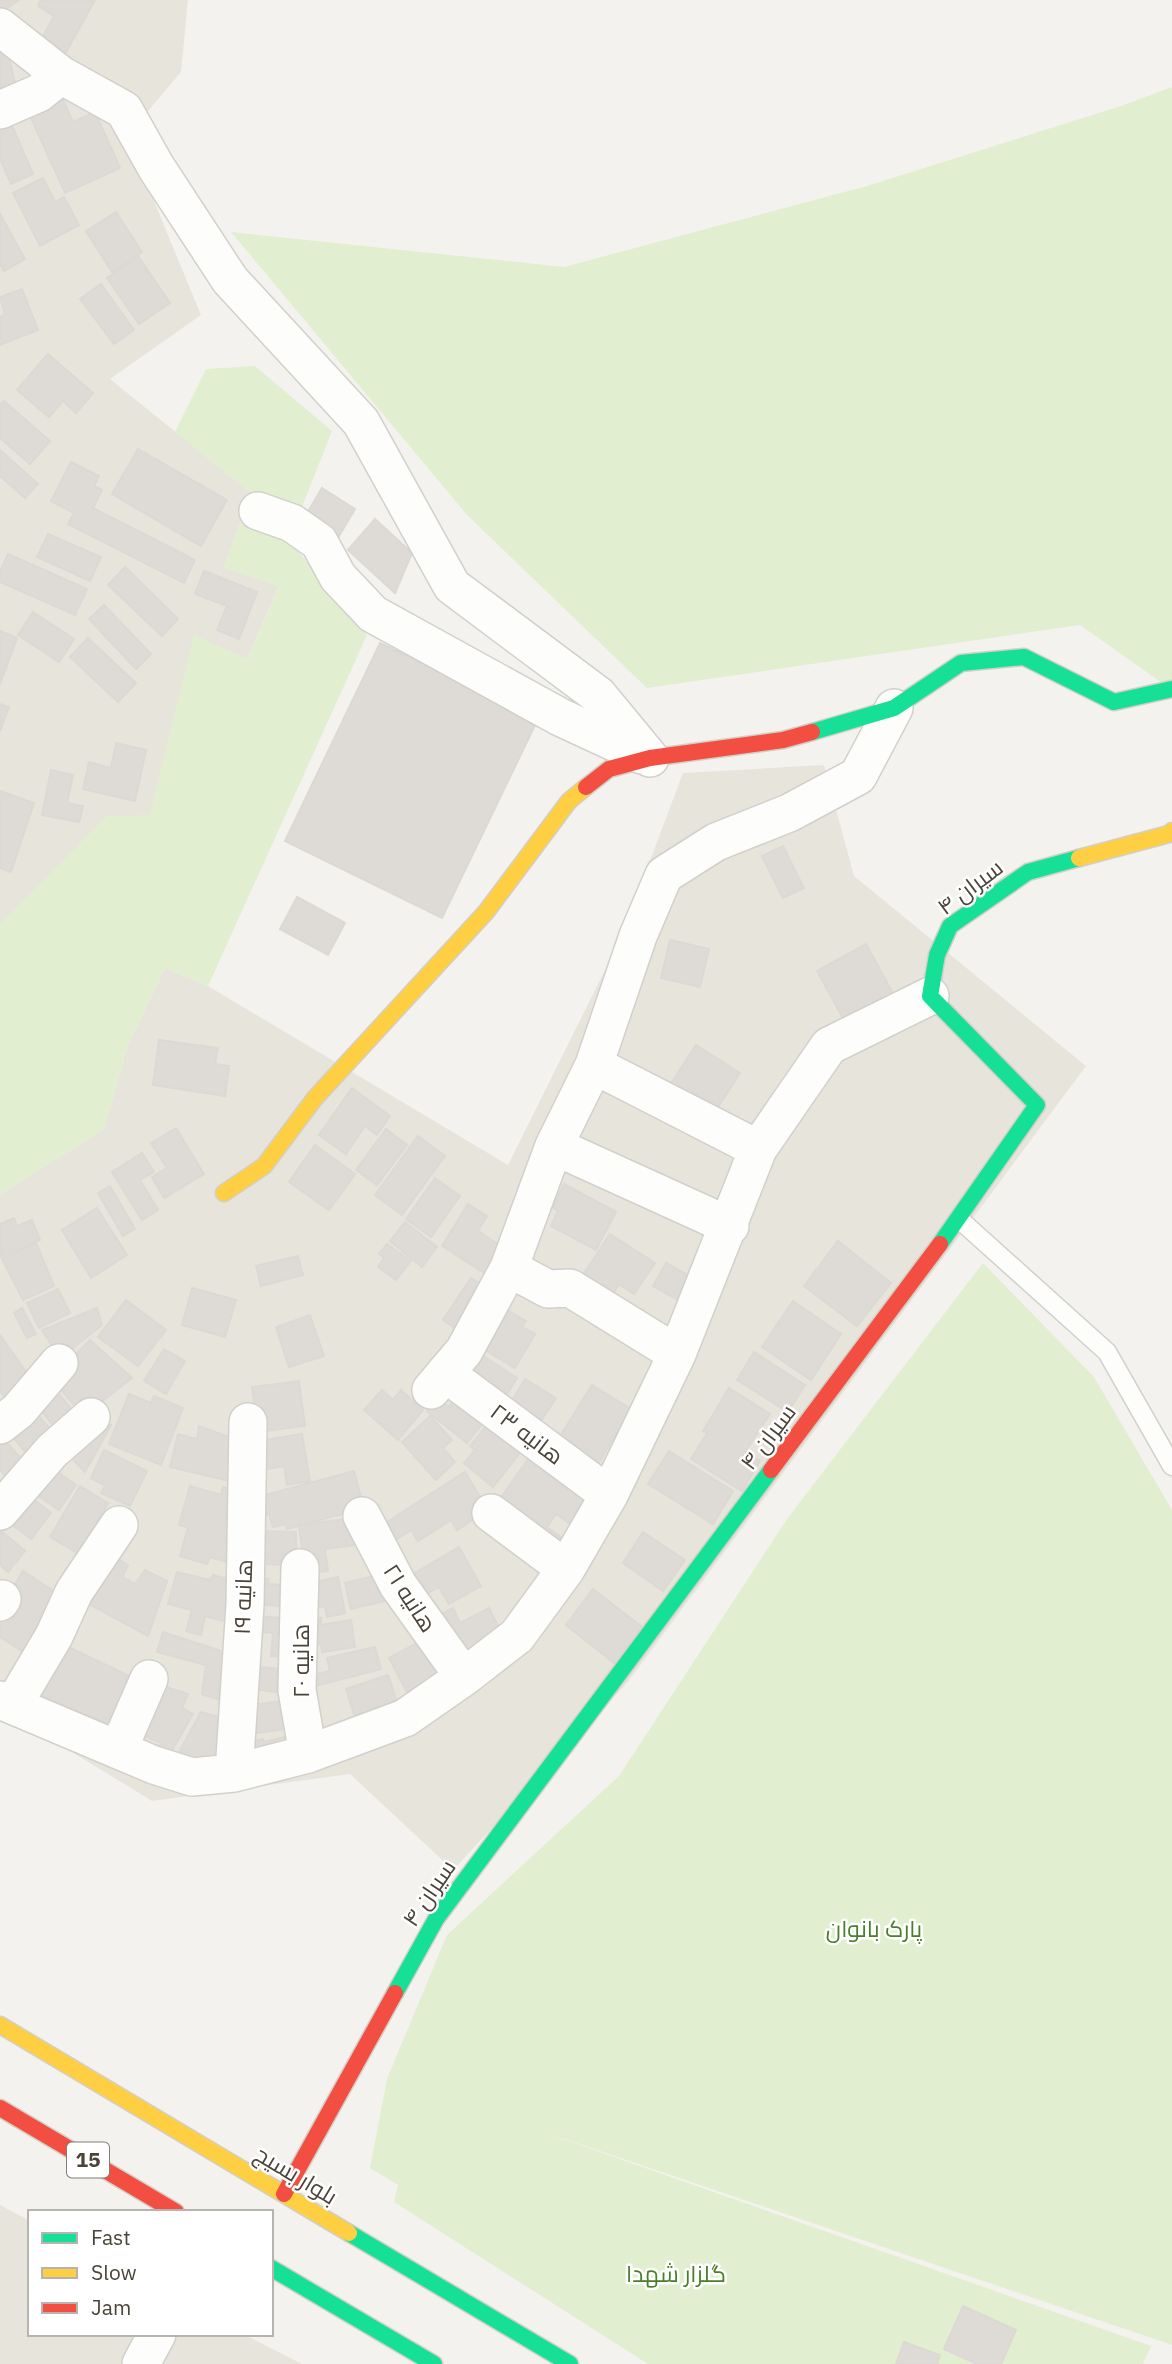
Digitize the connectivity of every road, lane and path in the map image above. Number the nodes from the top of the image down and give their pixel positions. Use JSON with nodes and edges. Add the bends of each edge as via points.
{"nodes":[{"id":1,"x":0,"y":27,"type":"edge"},
{"id":2,"x":61,"y":75,"type":"junction"},
{"id":3,"x":0,"y":110,"type":"edge"},
{"id":4,"x":258,"y":511,"type":"dead end"},
{"id":5,"x":1172,"y":689,"type":"edge"},
{"id":6,"x":894,"y":708,"type":"junction"},
{"id":7,"x":650,"y":758,"type":"junction"},
{"id":8,"x":1172,"y":831,"type":"edge"},
{"id":9,"x":930,"y":996,"type":"junction"},
{"id":10,"x":594,"y":1065,"type":"junction"},
{"id":11,"x":554,"y":1146,"type":"junction"},
{"id":12,"x":758,"y":1149,"type":"junction"},
{"id":13,"x":224,"y":1193,"type":"dead end"},
{"id":14,"x":959,"y":1220,"type":"junction"},
{"id":15,"x":730,"y":1226,"type":"junction"},
{"id":16,"x":509,"y":1268,"type":"junction"},
{"id":17,"x":677,"y":1354,"type":"junction"},
{"id":18,"x":59,"y":1363,"type":"dead end"},
{"id":19,"x":91,"y":1417,"type":"dead end"},
{"id":20,"x":248,"y":1422,"type":"dead end"},
{"id":21,"x":0,"y":1425,"type":"edge"},
{"id":22,"x":1172,"y":1466,"type":"edge"},
{"id":23,"x":609,"y":1495,"type":"junction"},
{"id":24,"x":0,"y":1511,"type":"edge"},
{"id":25,"x":491,"y":1513,"type":"dead end"},
{"id":26,"x":362,"y":1516,"type":"dead end"},
{"id":27,"x":119,"y":1525,"type":"dead end"},
{"id":28,"x":300,"y":1568,"type":"dead end"},
{"id":29,"x":566,"y":1569,"type":"junction"},
{"id":30,"x":464,"y":1677,"type":"junction"},
{"id":31,"x":149,"y":1679,"type":"dead end"},
{"id":32,"x":6,"y":1703,"type":"edge"},
{"id":33,"x":118,"y":1750,"type":"junction"},
{"id":34,"x":308,"y":1754,"type":"junction"},
{"id":35,"x":234,"y":1773,"type":"junction"},
{"id":36,"x":0,"y":2025,"type":"edge"},
{"id":37,"x":0,"y":2108,"type":"edge"},
{"id":38,"x":284,"y":2194,"type":"junction"},
{"id":39,"x":173,"y":2210,"type":"edge"},
{"id":40,"x":273,"y":2269,"type":"edge"},
{"id":41,"x":156,"y":2336,"type":"edge"},
{"id":42,"x":141,"y":2364,"type":"edge"},
{"id":43,"x":434,"y":2364,"type":"edge"},
{"id":44,"x":570,"y":2364,"type":"edge"}],
"edges":[{"from":1,"to":2,"type":"street"},
{"from":2,"to":3,"type":"street","via":[[39,93]]},
{"from":2,"to":7,"type":"street","via":[[124,110],[230,280],[361,422],[452,586],[598,695]]},
{"from":4,"to":7,"type":"street","via":[[292,523],[319,542],[338,577],[373,614],[560,718]]},
{"from":5,"to":6,"type":"street","via":[[1114,702],[1024,657],[961,663]]},
{"from":6,"to":7,"type":"street","via":[[783,740]]},
{"from":6,"to":10,"type":"street","via":[[858,776],[789,814],[716,842],[664,875]]},
{"from":7,"to":13,"type":"street","via":[[609,769],[569,802],[486,912],[315,1098],[264,1166]]},
{"from":8,"to":9,"type":"street","name":"سیران ۴","via":[[1028,873],[961,918],[950,926],[937,955]]},
{"from":9,"to":12,"type":"street","via":[[829,1046]]},
{"from":9,"to":14,"type":"street","name":"سیران ۴","via":[[1037,1105]]},
{"from":10,"to":11,"type":"street"},
{"from":10,"to":12,"type":"street"},
{"from":11,"to":15,"type":"street"},
{"from":11,"to":16,"type":"street"},
{"from":12,"to":15,"type":"street"},
{"from":14,"to":22,"type":"lane","via":[[1107,1352]]},
{"from":14,"to":38,"type":"street","name":"سیران ۴","via":[[436,1919]]},
{"from":15,"to":17,"type":"street"},
{"from":16,"to":17,"type":"street","via":[[548,1289],[570,1288]]},
{"from":16,"to":23,"type":"street","name":"هانیه ۲۳","via":[[464,1351],[438,1381]]},
{"from":17,"to":23,"type":"street"},
{"from":18,"to":21,"type":"street"},
{"from":19,"to":24,"type":"street","via":[[52,1451]]},
{"from":20,"to":35,"type":"street","name":"هانیه ۱۹","via":[[245,1605]]},
{"from":23,"to":29,"type":"street"},
{"from":25,"to":29,"type":"street"},
{"from":26,"to":30,"type":"street","name":"هانیه ۲۱","via":[[398,1585]]},
{"from":27,"to":32,"type":"street","via":[[74,1592],[54,1636]]},
{"from":28,"to":34,"type":"street","name":"هانیه ۲۰","via":[[297,1690]]},
{"from":29,"to":30,"type":"street","via":[[517,1636]]},
{"from":30,"to":34,"type":"street","via":[[405,1718]]},
{"from":31,"to":33,"type":"street"},
{"from":32,"to":33,"type":"street"},
{"from":33,"to":35,"type":"street","via":[[191,1777]]},
{"from":34,"to":35,"type":"street"},
{"from":36,"to":38,"type":"street","name":"بلوار بسیج"},
{"from":37,"to":39,"type":"street","number":"15"},
{"from":38,"to":44,"type":"street","name":"بلوار بسیج"},
{"from":40,"to":43,"type":"street"},
{"from":41,"to":42,"type":"street"}]}
